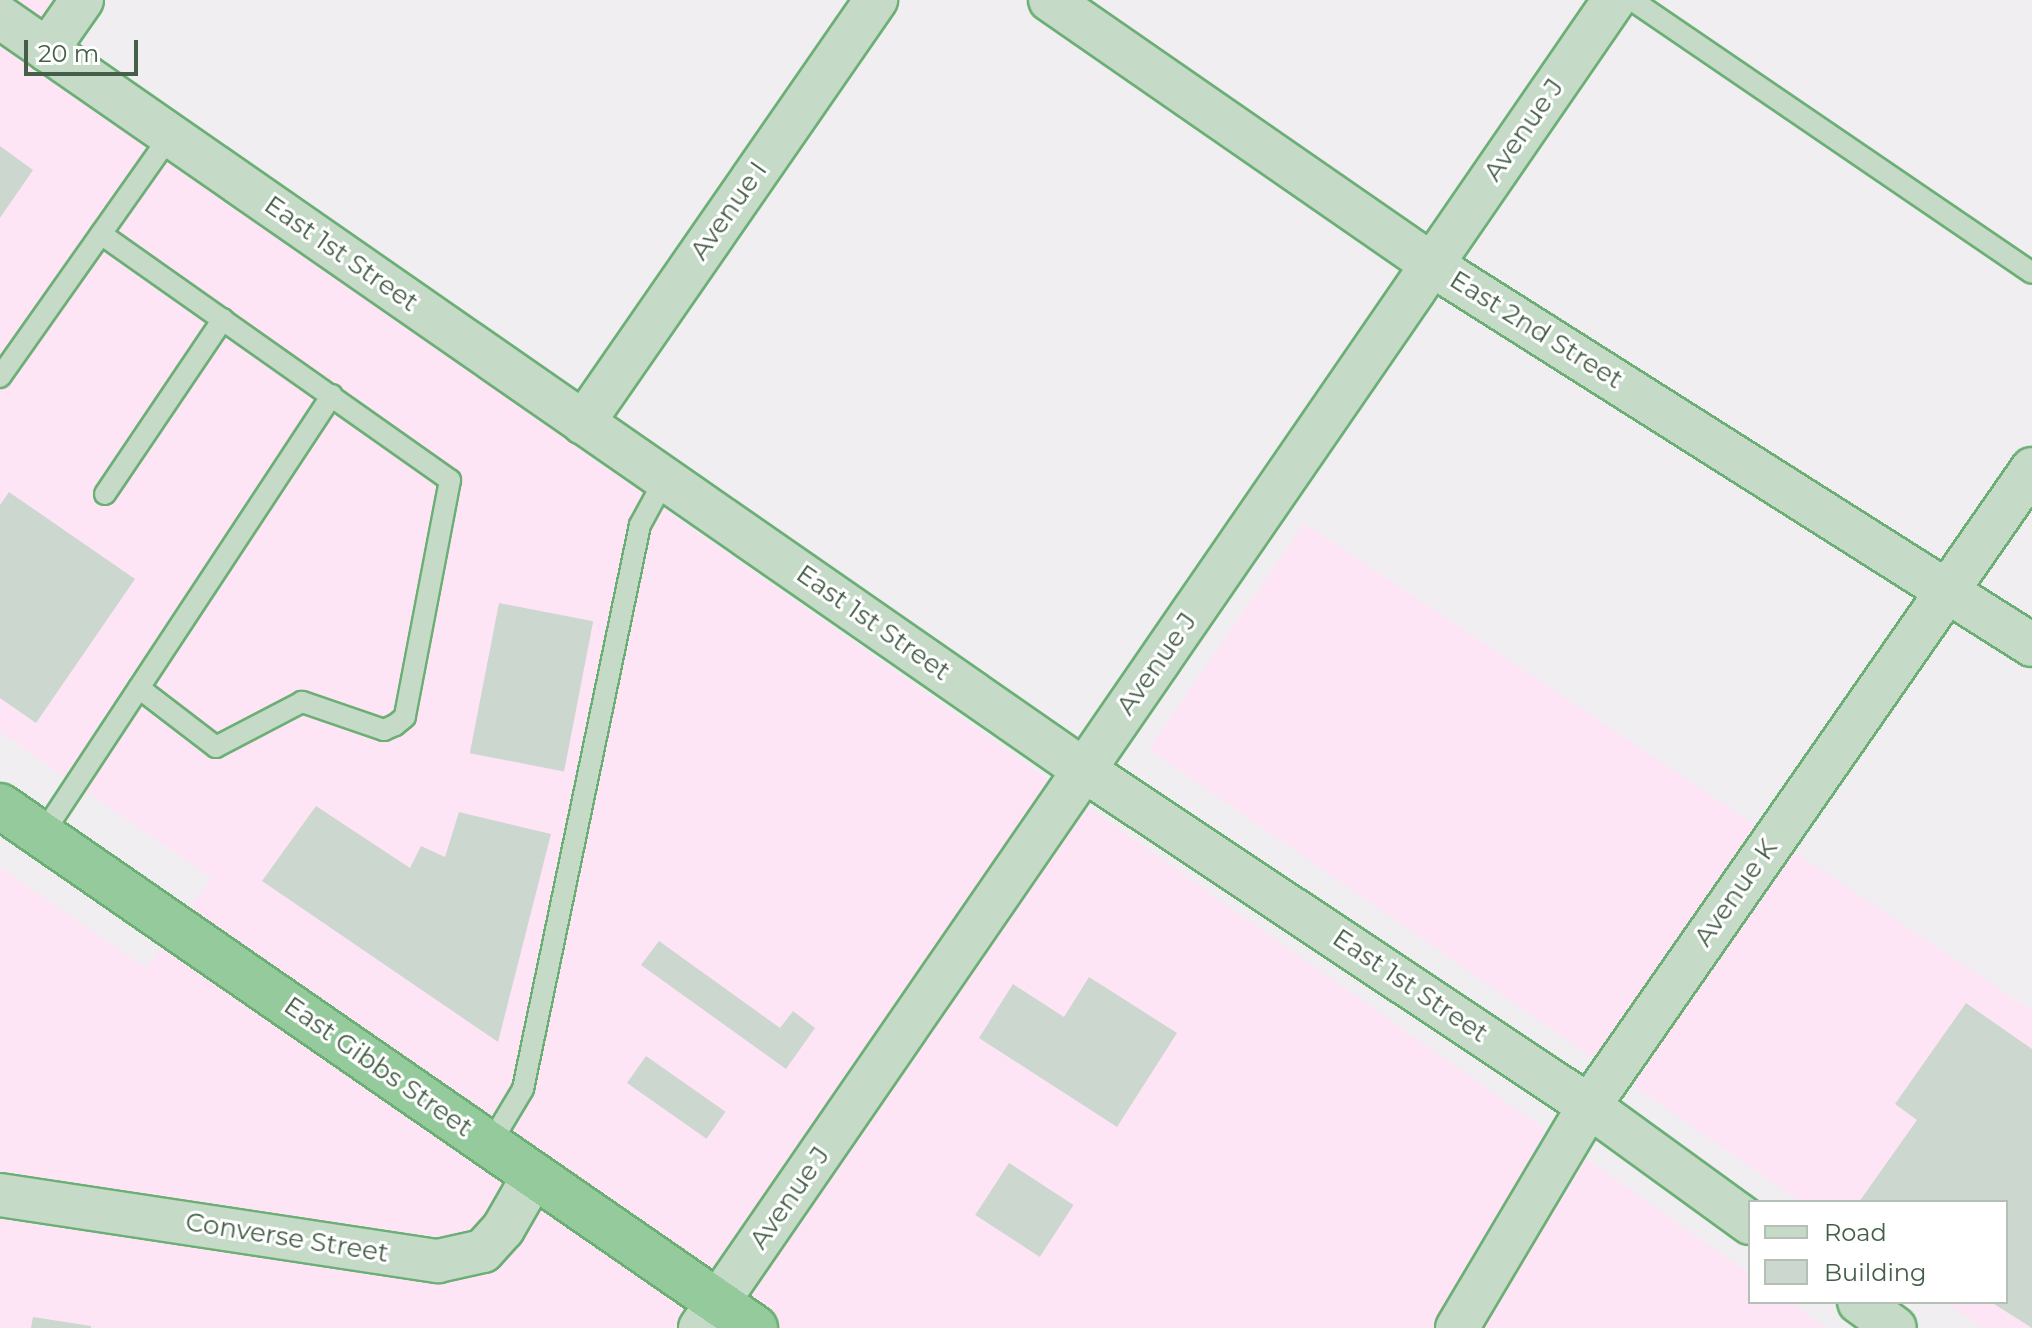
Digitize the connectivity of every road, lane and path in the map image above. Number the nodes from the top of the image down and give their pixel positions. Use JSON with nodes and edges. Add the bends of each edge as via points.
{"nodes":[{"id":1,"x":82,"y":0,"type":"edge"},
{"id":2,"x":876,"y":0,"type":"edge"},
{"id":3,"x":1050,"y":0,"type":"edge"},
{"id":4,"x":1614,"y":0,"type":"edge"},
{"id":5,"x":1632,"y":0,"type":"edge"},
{"id":6,"x":0,"y":17,"type":"edge"},
{"id":7,"x":47,"y":50,"type":"junction"},
{"id":8,"x":171,"y":135,"type":"junction"},
{"id":9,"x":101,"y":234,"type":"junction"},
{"id":10,"x":1432,"y":265,"type":"junction"},
{"id":11,"x":2032,"y":273,"type":"edge"},
{"id":12,"x":223,"y":319,"type":"junction"},
{"id":13,"x":0,"y":377,"type":"edge"},
{"id":14,"x":332,"y":395,"type":"junction"},
{"id":15,"x":583,"y":423,"type":"junction"},
{"id":16,"x":2032,"y":469,"type":"edge"},
{"id":17,"x":665,"y":479,"type":"junction"},
{"id":18,"x":105,"y":494,"type":"dead end"},
{"id":19,"x":1947,"y":588,"type":"junction"},
{"id":20,"x":2032,"y":645,"type":"edge"},
{"id":21,"x":139,"y":688,"type":"junction"},
{"id":22,"x":1084,"y":770,"type":"junction"},
{"id":23,"x":0,"y":806,"type":"edge"},
{"id":24,"x":42,"y":835,"type":"junction"},
{"id":25,"x":1589,"y":1106,"type":"junction"},
{"id":26,"x":490,"y":1144,"type":"junction"},
{"id":27,"x":534,"y":1175,"type":"junction"},
{"id":28,"x":1,"y":1201,"type":"edge"},
{"id":29,"x":1748,"y":1222,"type":"edge"},
{"id":30,"x":1862,"y":1304,"type":"edge"},
{"id":31,"x":709,"y":1315,"type":"edge"},
{"id":32,"x":755,"y":1328,"type":"edge"},
{"id":33,"x":1457,"y":1328,"type":"edge"},
{"id":34,"x":1895,"y":1328,"type":"edge"}],
"edges":[{"from":1,"to":7,"type":"street"},
{"from":2,"to":15,"type":"street","name":"Avenue I"},
{"from":3,"to":10,"type":"street","name":"East 2nd Street"},
{"from":4,"to":10,"type":"street","name":"Avenue J"},
{"from":5,"to":11,"type":"lane"},
{"from":6,"to":7,"type":"street","name":"East 1st Street"},
{"from":7,"to":8,"type":"street","name":"East 1st Street"},
{"from":8,"to":9,"type":"lane"},
{"from":8,"to":15,"type":"street","name":"East 1st Street"},
{"from":9,"to":12,"type":"lane"},
{"from":9,"to":13,"type":"lane"},
{"from":10,"to":19,"type":"street","name":"East 2nd Street"},
{"from":10,"to":22,"type":"street","name":"Avenue J"},
{"from":12,"to":14,"type":"lane"},
{"from":12,"to":18,"type":"lane"},
{"from":14,"to":21,"type":"lane"},
{"from":14,"to":21,"type":"lane","via":[[450,480],[405,717],[384,730],[302,702],[216,747]]},
{"from":15,"to":17,"type":"street","name":"East 1st Street"},
{"from":16,"to":19,"type":"street","name":"Avenue K"},
{"from":17,"to":22,"type":"street","name":"East 1st Street"},
{"from":17,"to":26,"type":"lane","via":[[640,525],[523,1089]]},
{"from":19,"to":20,"type":"street","name":"East 2nd Street"},
{"from":19,"to":25,"type":"street","name":"Avenue K"},
{"from":21,"to":24,"type":"lane"},
{"from":22,"to":25,"type":"street","name":"East 1st Street"},
{"from":22,"to":31,"type":"street","name":"Avenue J"},
{"from":23,"to":24,"type":"highway","name":"East Gibbs Street"},
{"from":24,"to":26,"type":"highway","name":"East Gibbs Street"},
{"from":25,"to":29,"type":"street","name":"East 1st Street"},
{"from":25,"to":33,"type":"street","name":"Avenue K"},
{"from":26,"to":27,"type":"highway","name":"East Gibbs Street"},
{"from":27,"to":28,"type":"street","name":"Converse Street","via":[[503,1229],[483,1251],[438,1261]]},
{"from":27,"to":31,"type":"highway","name":"East Gibbs Street"},
{"from":30,"to":34,"type":"street"},
{"from":31,"to":32,"type":"highway","name":"East Gibbs Street"}]}
